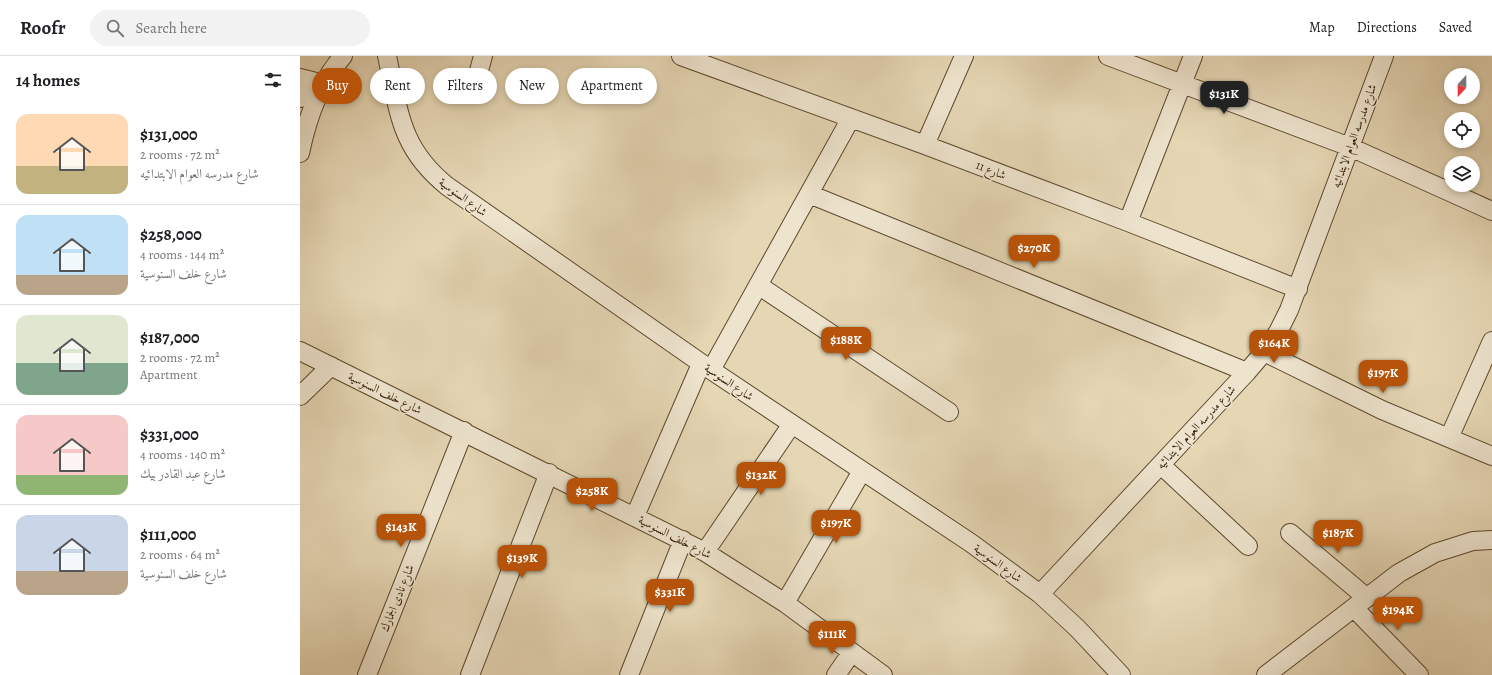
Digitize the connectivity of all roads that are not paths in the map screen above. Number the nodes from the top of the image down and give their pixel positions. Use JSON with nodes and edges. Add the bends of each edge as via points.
{"nodes":[{"id":1,"x":343,"y":56,"type":"edge"},
{"id":2,"x":387,"y":56,"type":"edge"},
{"id":3,"x":483,"y":56,"type":"edge"},
{"id":4,"x":681,"y":56,"type":"edge"},
{"id":5,"x":964,"y":56,"type":"edge"},
{"id":6,"x":1108,"y":56,"type":"edge"},
{"id":7,"x":1193,"y":56,"type":"edge"},
{"id":8,"x":1384,"y":56,"type":"edge"},
{"id":9,"x":335,"y":68,"type":"edge"},
{"id":10,"x":480,"y":68,"type":"edge"},
{"id":11,"x":300,"y":78,"type":"edge"},
{"id":12,"x":312,"y":81,"type":"edge"},
{"id":13,"x":1182,"y":83,"type":"junction"},
{"id":14,"x":312,"y":91,"type":"edge"},
{"id":15,"x":300,"y":98,"type":"edge"},
{"id":16,"x":314,"y":104,"type":"edge"},
{"id":17,"x":851,"y":118,"type":"junction"},
{"id":18,"x":925,"y":145,"type":"junction"},
{"id":19,"x":1350,"y":147,"type":"junction"},
{"id":20,"x":300,"y":153,"type":"edge"},
{"id":21,"x":809,"y":194,"type":"junction"},
{"id":22,"x":1492,"y":211,"type":"edge"},
{"id":23,"x":1128,"y":222,"type":"junction"},
{"id":24,"x":758,"y":285,"type":"junction"},
{"id":25,"x":1298,"y":290,"type":"junction"},
{"id":26,"x":1492,"y":341,"type":"edge"},
{"id":27,"x":300,"y":351,"type":"edge"},
{"id":28,"x":1264,"y":352,"type":"junction"},
{"id":29,"x":331,"y":366,"type":"junction"},
{"id":30,"x":706,"y":367,"type":"junction"},
{"id":31,"x":1247,"y":372,"type":"junction"},
{"id":32,"x":300,"y":396,"type":"edge"},
{"id":33,"x":949,"y":412,"type":"dead end"},
{"id":34,"x":792,"y":424,"type":"junction"},
{"id":35,"x":464,"y":431,"type":"junction"},
{"id":36,"x":1448,"y":438,"type":"junction"},
{"id":37,"x":1492,"y":456,"type":"edge"},
{"id":38,"x":1161,"y":464,"type":"junction"},
{"id":39,"x":862,"y":471,"type":"junction"},
{"id":40,"x":549,"y":474,"type":"junction"},
{"id":41,"x":635,"y":516,"type":"junction"},
{"id":42,"x":1290,"y":533,"type":"dead end"},
{"id":43,"x":683,"y":540,"type":"junction"},
{"id":44,"x":1492,"y":540,"type":"edge"},
{"id":45,"x":1248,"y":546,"type":"dead end"},
{"id":46,"x":705,"y":552,"type":"junction"},
{"id":47,"x":1040,"y":594,"type":"junction"},
{"id":48,"x":785,"y":603,"type":"junction"},
{"id":49,"x":1360,"y":603,"type":"junction"},
{"id":50,"x":852,"y":652,"type":"junction"},
{"id":51,"x":367,"y":675,"type":"edge"},
{"id":52,"x":470,"y":675,"type":"edge"},
{"id":53,"x":629,"y":675,"type":"edge"},
{"id":54,"x":836,"y":675,"type":"edge"},
{"id":55,"x":883,"y":675,"type":"edge"},
{"id":56,"x":1121,"y":675,"type":"edge"},
{"id":57,"x":1266,"y":675,"type":"edge"},
{"id":58,"x":1420,"y":675,"type":"edge"}],
"edges":[{"from":1,"to":9,"type":"street"},
{"from":2,"to":30,"type":"street","name":"شارع السنوسية","via":[[403,127],[410,145],[433,174]]},
{"from":3,"to":10,"type":"street"},
{"from":4,"to":17,"type":"street","name":"شارع 11"},
{"from":5,"to":18,"type":"street"},
{"from":6,"to":13,"type":"street"},
{"from":7,"to":13,"type":"street"},
{"from":8,"to":19,"type":"street","name":"شارع مدرسه العوام الابتدائيه"},
{"from":11,"to":12,"type":"street"},
{"from":13,"to":19,"type":"street"},
{"from":13,"to":23,"type":"street"},
{"from":14,"to":15,"type":"street"},
{"from":16,"to":20,"type":"street"},
{"from":17,"to":18,"type":"street","name":"شارع 11"},
{"from":17,"to":21,"type":"street"},
{"from":18,"to":23,"type":"street","name":"شارع 11"},
{"from":19,"to":22,"type":"street"},
{"from":19,"to":25,"type":"street","name":"شارع مدرسه العوام الابتدائيه"},
{"from":21,"to":24,"type":"street"},
{"from":21,"to":31,"type":"street"},
{"from":23,"to":25,"type":"street","name":"شارع 11"},
{"from":24,"to":30,"type":"street"},
{"from":24,"to":33,"type":"street"},
{"from":25,"to":28,"type":"street","name":"شارع مدرسه العوام الابتدائيه","via":[[1278,332]]},
{"from":26,"to":36,"type":"street"},
{"from":27,"to":29,"type":"street","name":"شارع خلف السنوسية"},
{"from":28,"to":31,"type":"street","name":"شارع مدرسه العوام الابتدائيه"},
{"from":28,"to":36,"type":"street","via":[[1382,410]]},
{"from":29,"to":32,"type":"street"},
{"from":29,"to":35,"type":"street","name":"شارع خلف السنوسية"},
{"from":30,"to":34,"type":"street","name":"شارع السنوسية"},
{"from":30,"to":41,"type":"street"},
{"from":31,"to":38,"type":"street","name":"شارع مدرسه العوام الابتدائيه"},
{"from":34,"to":39,"type":"street","name":"شارع السنوسية"},
{"from":34,"to":46,"type":"street"},
{"from":35,"to":40,"type":"street","name":"شارع خلف السنوسية"},
{"from":35,"to":51,"type":"street","name":"شارع نادى الجمارك"},
{"from":36,"to":37,"type":"street"},
{"from":38,"to":45,"type":"street"},
{"from":38,"to":47,"type":"street","name":"شارع مدرسه العوام الابتدائيه"},
{"from":39,"to":47,"type":"street","name":"شارع السنوسية","via":[[970,543]]},
{"from":39,"to":48,"type":"street"},
{"from":40,"to":41,"type":"street","name":"شارع خلف السنوسية"},
{"from":40,"to":52,"type":"street"},
{"from":41,"to":43,"type":"street","name":"شارع خلف السنوسية"},
{"from":42,"to":49,"type":"street"},
{"from":43,"to":46,"type":"street","name":"شارع خلف السنوسية"},
{"from":43,"to":53,"type":"street"},
{"from":44,"to":49,"type":"street","via":[[1473,541],[1435,553]]},
{"from":46,"to":48,"type":"street","name":"شارع خلف السنوسية"},
{"from":47,"to":56,"type":"street","name":"شارع السنوسية","via":[[1077,628]]},
{"from":48,"to":50,"type":"street","name":"شارع خلف السنوسية"},
{"from":49,"to":57,"type":"street"},
{"from":49,"to":58,"type":"street"},
{"from":50,"to":54,"type":"street"},
{"from":50,"to":55,"type":"street","name":"شارع خلف السنوسية"}]}
